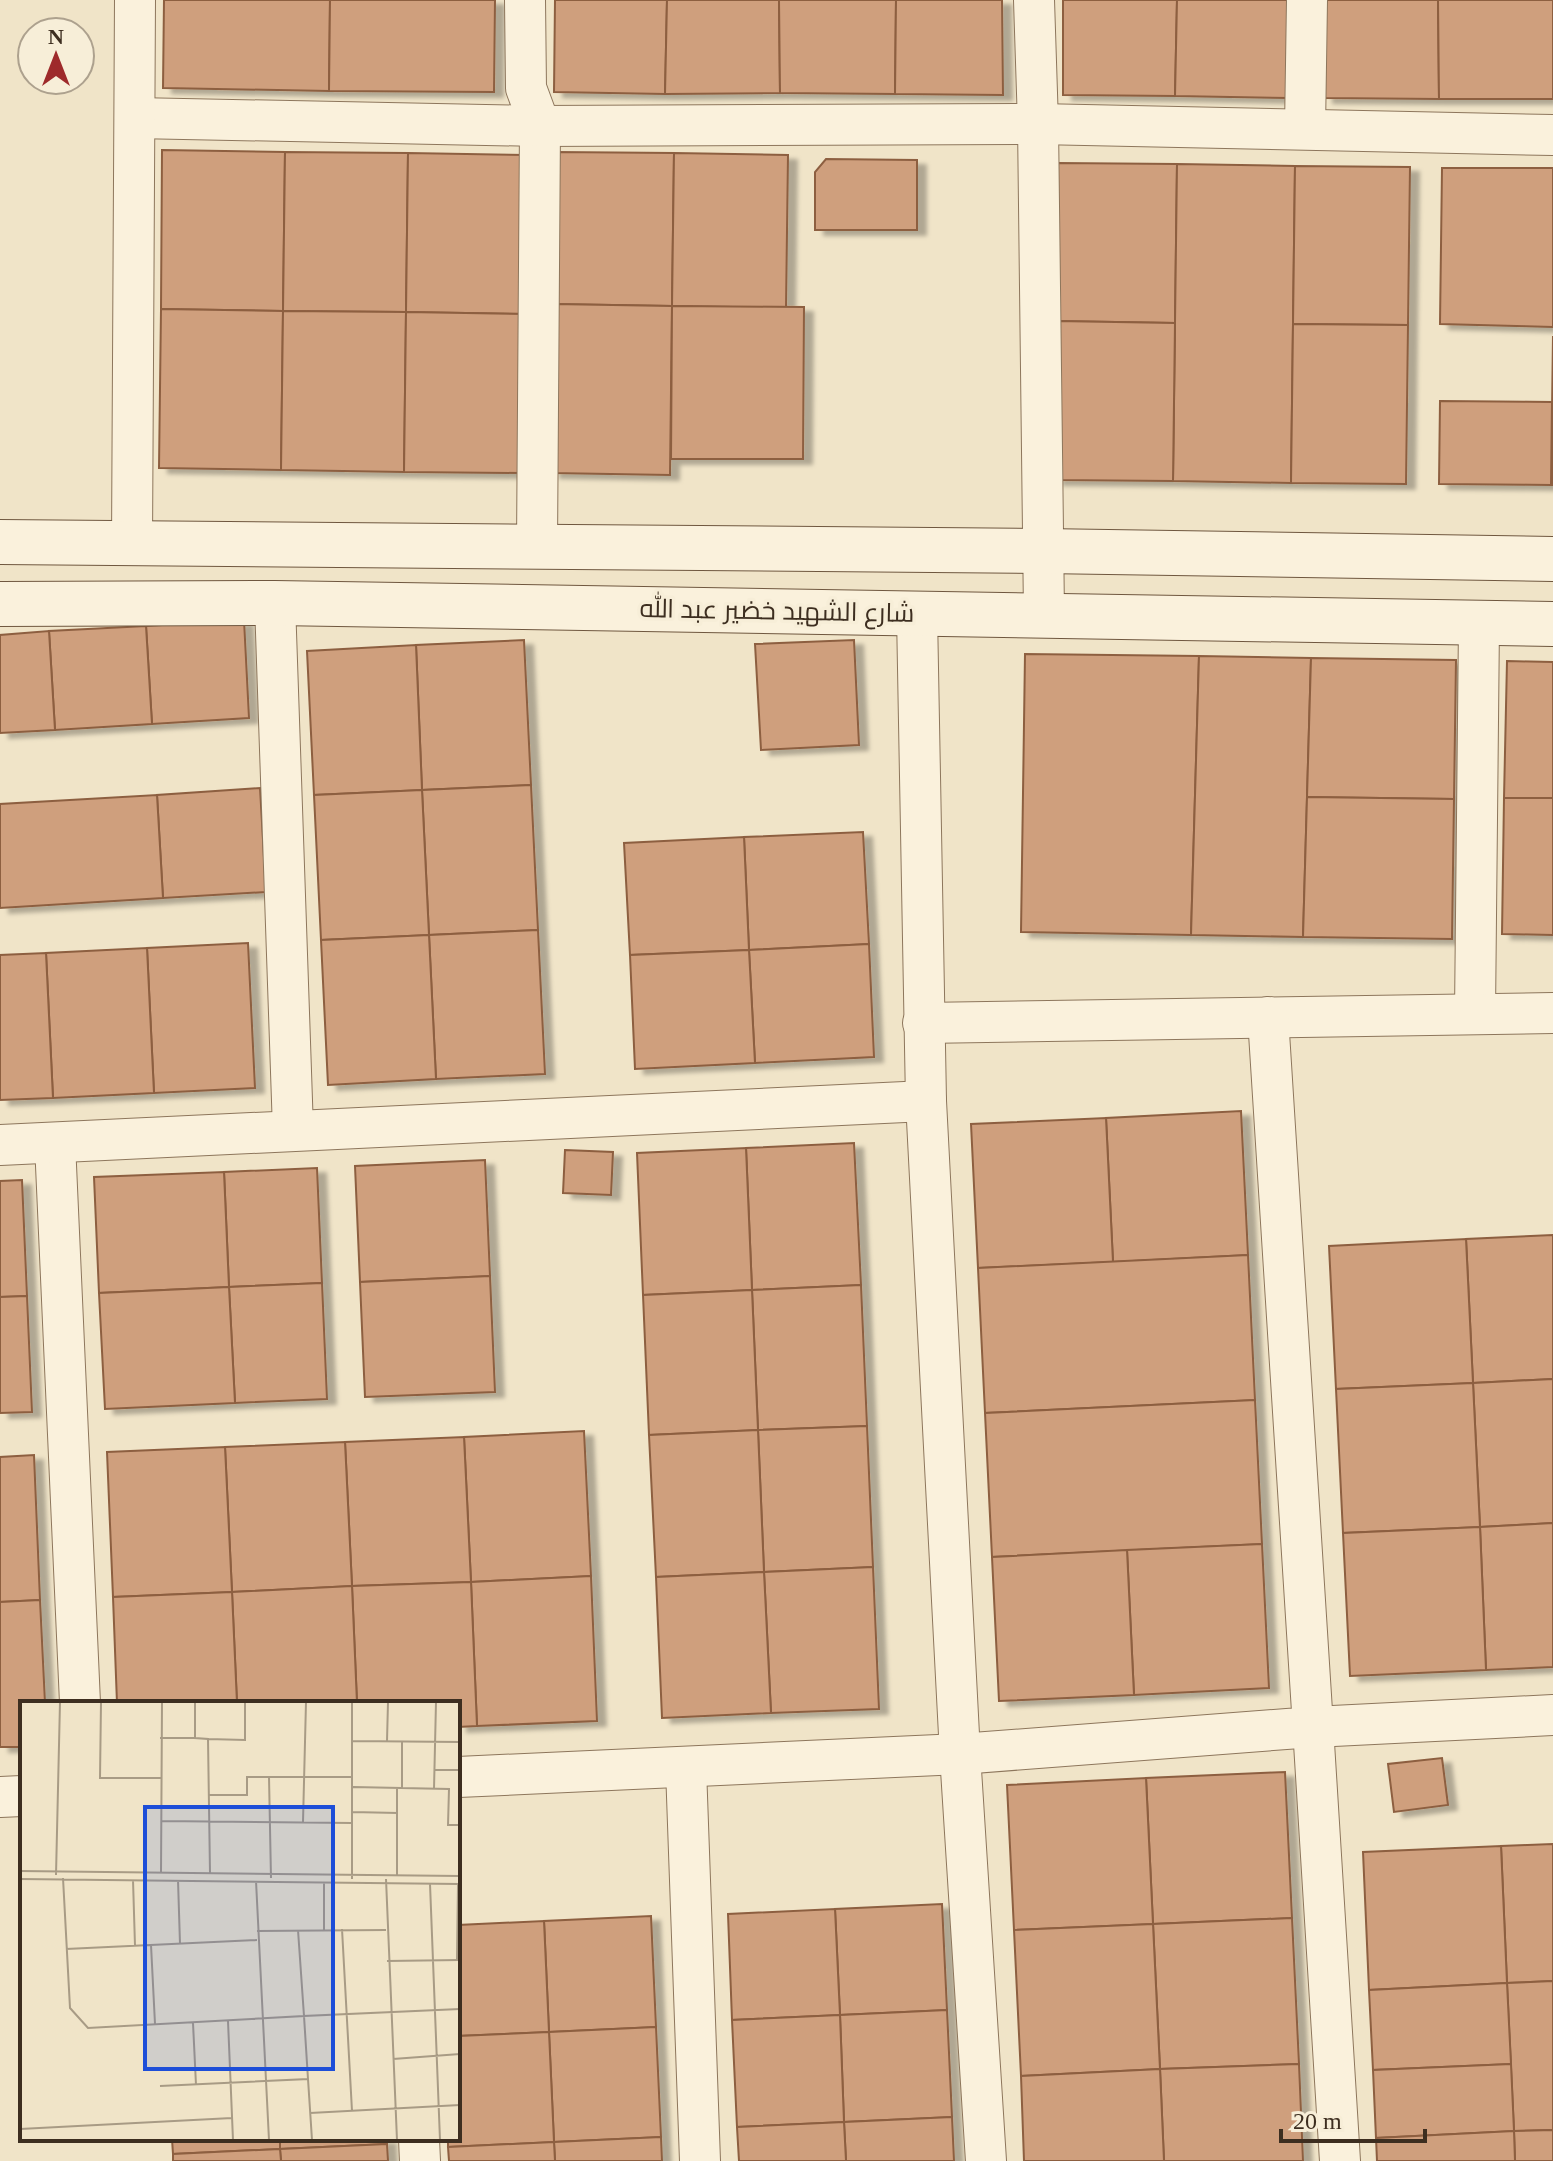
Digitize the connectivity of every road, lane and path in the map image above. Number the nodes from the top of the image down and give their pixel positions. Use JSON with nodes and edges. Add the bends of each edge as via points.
{"nodes":[{"id":1,"x":135,"y":0,"type":"edge"},
{"id":2,"x":525,"y":0,"type":"edge"},
{"id":3,"x":1034,"y":0,"type":"edge"},
{"id":4,"x":1307,"y":0,"type":"edge"},
{"id":5,"x":135,"y":118,"type":"junction"},
{"id":6,"x":1038,"y":124,"type":"junction"},
{"id":7,"x":540,"y":126,"type":"junction"},
{"id":8,"x":1305,"y":129,"type":"junction"},
{"id":9,"x":1553,"y":135,"type":"edge"},
{"id":10,"x":0,"y":542,"type":"edge"},
{"id":11,"x":132,"y":544,"type":"junction"},
{"id":12,"x":537,"y":546,"type":"junction"},
{"id":13,"x":1043,"y":551,"type":"junction"},
{"id":14,"x":1553,"y":559,"type":"edge"},
{"id":15,"x":275,"y":603,"type":"junction"},
{"id":16,"x":0,"y":604,"type":"edge"},
{"id":17,"x":917,"y":614,"type":"junction"},
{"id":18,"x":1044,"y":614,"type":"junction"},
{"id":19,"x":1479,"y":623,"type":"junction"},
{"id":20,"x":1553,"y":624,"type":"edge"},
{"id":21,"x":1553,"y":1013,"type":"edge"},
{"id":22,"x":1475,"y":1014,"type":"junction"},
{"id":23,"x":1268,"y":1017,"type":"junction"},
{"id":24,"x":923,"y":1023,"type":"junction"},
{"id":25,"x":926,"y":1101,"type":"junction"},
{"id":26,"x":293,"y":1130,"type":"junction"},
{"id":27,"x":55,"y":1143,"type":"junction"},
{"id":28,"x":0,"y":1145,"type":"edge"},
{"id":29,"x":80,"y":1701,"type":"edge"},
{"id":30,"x":1553,"y":1715,"type":"edge"},
{"id":31,"x":1313,"y":1727,"type":"junction"},
{"id":32,"x":960,"y":1754,"type":"junction"},
{"id":33,"x":686,"y":1768,"type":"junction"},
{"id":34,"x":460,"y":1777,"type":"edge"},
{"id":35,"x":20,"y":1796,"type":"edge"},
{"id":36,"x":0,"y":1797,"type":"edge"},
{"id":37,"x":419,"y":2141,"type":"edge"},
{"id":38,"x":420,"y":2161,"type":"edge"},
{"id":39,"x":700,"y":2161,"type":"edge"},
{"id":40,"x":986,"y":2161,"type":"edge"},
{"id":41,"x":1340,"y":2161,"type":"edge"}],
"edges":[{"from":1,"to":5,"type":"street"},
{"from":2,"to":7,"type":"street","via":[[526,88]]},
{"from":3,"to":6,"type":"street"},
{"from":4,"to":8,"type":"street"},
{"from":5,"to":7,"type":"street"},
{"from":5,"to":11,"type":"street"},
{"from":6,"to":7,"type":"street"},
{"from":6,"to":8,"type":"street"},
{"from":6,"to":13,"type":"street"},
{"from":7,"to":12,"type":"street"},
{"from":8,"to":9,"type":"street"},
{"from":10,"to":11,"type":"main road"},
{"from":11,"to":12,"type":"main road"},
{"from":12,"to":13,"type":"main road"},
{"from":13,"to":14,"type":"main road"},
{"from":13,"to":18,"type":"street"},
{"from":15,"to":16,"type":"main road","name":"شارع الشهيد خضير عبد الله"},
{"from":15,"to":17,"type":"main road","name":"شارع الشهيد خضير عبد الله"},
{"from":15,"to":26,"type":"street"},
{"from":17,"to":18,"type":"main road","name":"شارع الشهيد خضير عبد الله"},
{"from":17,"to":24,"type":"street"},
{"from":18,"to":19,"type":"main road","name":"شارع الشهيد خضير عبد الله"},
{"from":19,"to":20,"type":"main road","name":"شارع الشهيد خضير عبد الله"},
{"from":19,"to":22,"type":"street"},
{"from":21,"to":22,"type":"street"},
{"from":22,"to":23,"type":"street"},
{"from":23,"to":24,"type":"street"},
{"from":23,"to":31,"type":"street"},
{"from":24,"to":25,"type":"street"},
{"from":25,"to":26,"type":"street"},
{"from":25,"to":32,"type":"street"},
{"from":26,"to":27,"type":"street"},
{"from":27,"to":28,"type":"street"},
{"from":27,"to":29,"type":"street"},
{"from":30,"to":31,"type":"street"},
{"from":31,"to":32,"type":"street"},
{"from":31,"to":41,"type":"street"},
{"from":32,"to":33,"type":"street"},
{"from":32,"to":40,"type":"street"},
{"from":33,"to":34,"type":"street"},
{"from":33,"to":39,"type":"street"},
{"from":35,"to":36,"type":"street"},
{"from":37,"to":38,"type":"street"}]}
